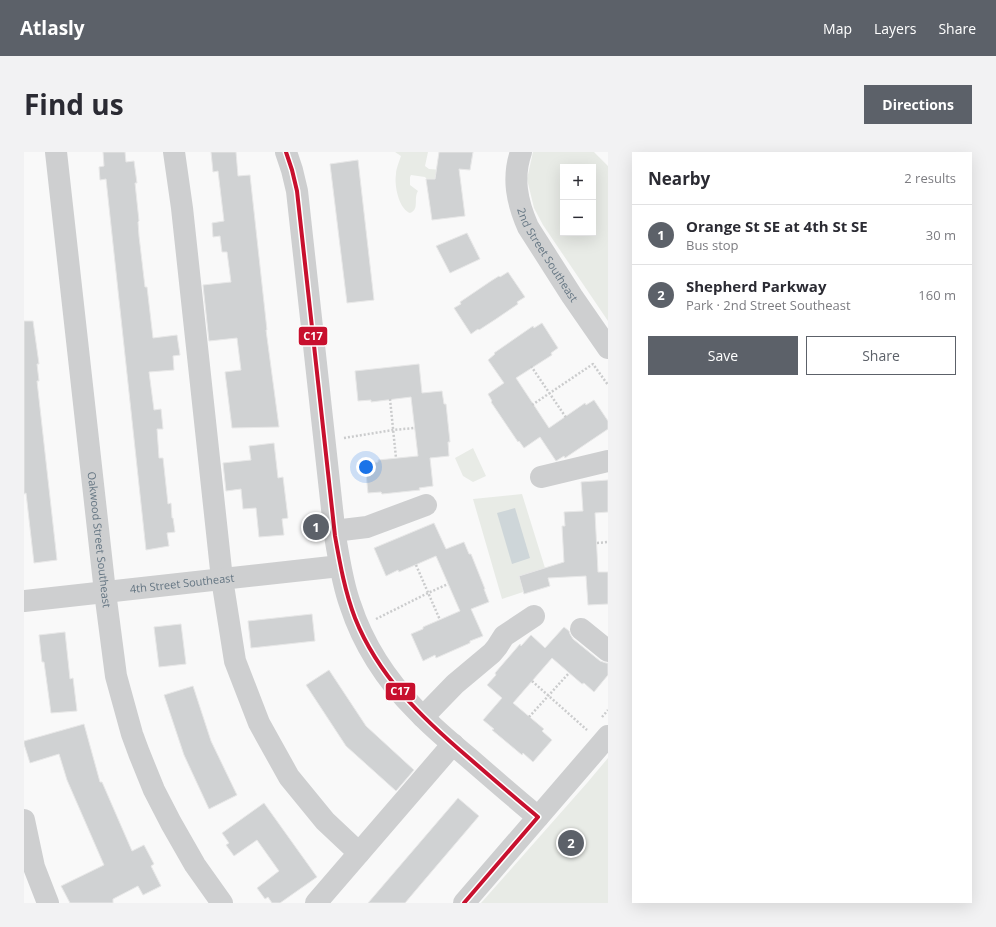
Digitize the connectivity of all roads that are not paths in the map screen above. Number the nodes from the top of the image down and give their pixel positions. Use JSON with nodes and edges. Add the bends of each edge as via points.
{"nodes":[{"id":1,"x":56,"y":152,"type":"edge"},
{"id":2,"x":174,"y":152,"type":"edge"},
{"id":3,"x":286,"y":152,"type":"edge"},
{"id":4,"x":521,"y":152,"type":"edge"},
{"id":5,"x":608,"y":348,"type":"edge"},
{"id":6,"x":608,"y":461,"type":"edge"},
{"id":7,"x":541,"y":477,"type":"dead end"},
{"id":8,"x":426,"y":505,"type":"dead end"},
{"id":9,"x":334,"y":531,"type":"junction"},
{"id":10,"x":340,"y":566,"type":"junction"},
{"id":11,"x":222,"y":579,"type":"junction"},
{"id":12,"x":105,"y":592,"type":"junction"},
{"id":13,"x":24,"y":601,"type":"edge"},
{"id":14,"x":534,"y":616,"type":"dead end"},
{"id":15,"x":581,"y":629,"type":"dead end"},
{"id":16,"x":608,"y":652,"type":"edge"},
{"id":17,"x":423,"y":717,"type":"junction"},
{"id":18,"x":599,"y":734,"type":"edge"},
{"id":19,"x":453,"y":744,"type":"junction"},
{"id":20,"x":538,"y":817,"type":"junction"},
{"id":21,"x":24,"y":820,"type":"edge"},
{"id":22,"x":359,"y":853,"type":"junction"},
{"id":23,"x":48,"y":903,"type":"edge"},
{"id":24,"x":222,"y":903,"type":"edge"},
{"id":25,"x":316,"y":903,"type":"edge"},
{"id":26,"x":464,"y":903,"type":"edge"}],
"edges":[{"from":1,"to":12,"type":"street","name":"Oakwood Street Southeast"},
{"from":2,"to":11,"type":"street"},
{"from":3,"to":9,"type":"street","via":[[298,198]]},
{"from":4,"to":5,"type":"street","name":"2nd Street Southeast","via":[[517,166],[516,192],[523,216]]},
{"from":6,"to":7,"type":"street"},
{"from":8,"to":9,"type":"street","via":[[367,527]]},
{"from":9,"to":10,"type":"street"},
{"from":10,"to":11,"type":"street","name":"4th Street Southeast"},
{"from":10,"to":17,"type":"street","via":[[349,604],[369,648],[395,687]]},
{"from":11,"to":12,"type":"street","name":"4th Street Southeast"},
{"from":11,"to":22,"type":"street","via":[[235,661],[260,723],[289,777],[325,821]]},
{"from":12,"to":13,"type":"street","name":"4th Street Southeast"},
{"from":12,"to":24,"type":"street","name":"Oakwood Street Southeast","via":[[116,676],[138,753],[171,823],[195,865]]},
{"from":14,"to":17,"type":"street","via":[[504,636],[492,653],[455,684]]},
{"from":15,"to":16,"type":"street"},
{"from":17,"to":19,"type":"street"},
{"from":18,"to":20,"type":"street"},
{"from":19,"to":20,"type":"street"},
{"from":19,"to":22,"type":"street"},
{"from":20,"to":26,"type":"street"},
{"from":21,"to":23,"type":"street","via":[[34,866]]},
{"from":22,"to":25,"type":"street"}]}
